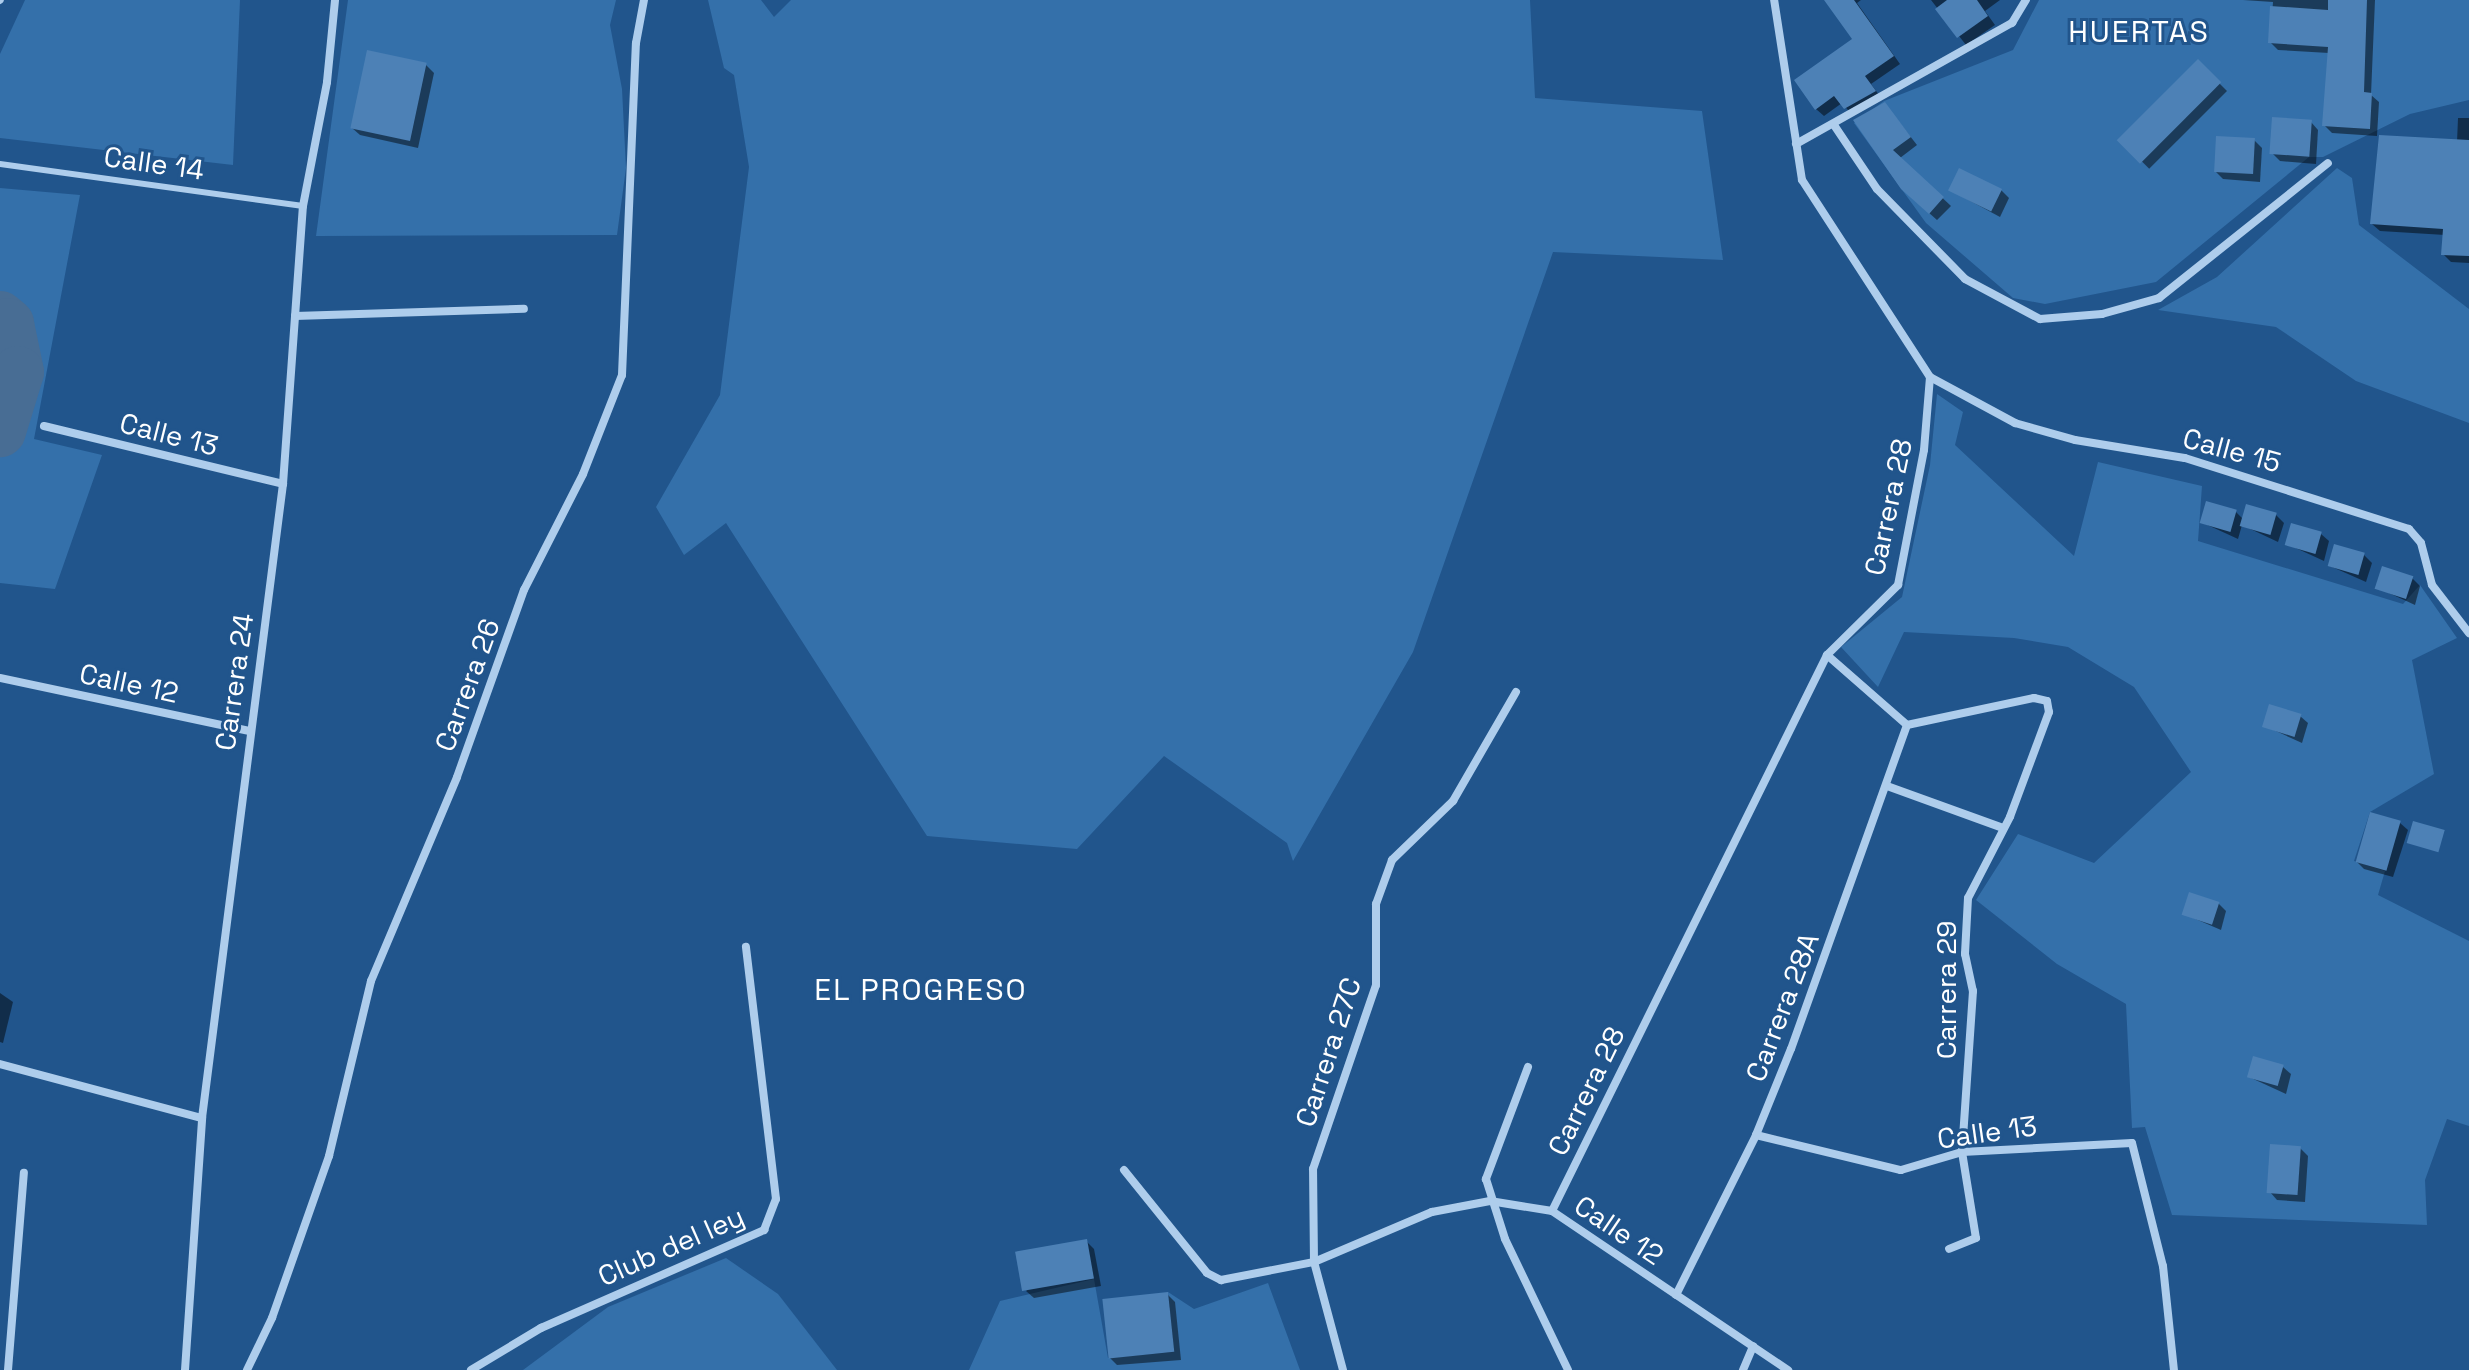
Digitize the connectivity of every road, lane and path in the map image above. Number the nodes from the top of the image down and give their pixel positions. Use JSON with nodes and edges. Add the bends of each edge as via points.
{"nodes":[{"id":1,"x":335,"y":0,"type":"edge"},
{"id":2,"x":644,"y":0,"type":"edge"},
{"id":3,"x":1774,"y":0,"type":"edge"},
{"id":4,"x":2026,"y":0,"type":"edge"},
{"id":5,"x":1834,"y":125,"type":"junction"},
{"id":6,"x":1796,"y":144,"type":"junction"},
{"id":7,"x":2328,"y":163,"type":"dead end"},
{"id":8,"x":0,"y":164,"type":"edge"},
{"id":9,"x":303,"y":206,"type":"junction"},
{"id":10,"x":524,"y":309,"type":"dead end"},
{"id":11,"x":295,"y":316,"type":"junction"},
{"id":12,"x":1930,"y":377,"type":"junction"},
{"id":13,"x":44,"y":426,"type":"dead end"},
{"id":14,"x":283,"y":484,"type":"junction"},
{"id":15,"x":2469,"y":633,"type":"edge"},
{"id":16,"x":1827,"y":655,"type":"junction"},
{"id":17,"x":0,"y":678,"type":"edge"},
{"id":18,"x":1516,"y":692,"type":"dead end"},
{"id":19,"x":1907,"y":725,"type":"junction"},
{"id":20,"x":249,"y":731,"type":"junction"},
{"id":21,"x":1887,"y":786,"type":"junction"},
{"id":22,"x":2003,"y":828,"type":"junction"},
{"id":23,"x":746,"y":947,"type":"dead end"},
{"id":24,"x":0,"y":1064,"type":"edge"},
{"id":25,"x":1528,"y":1067,"type":"dead end"},
{"id":26,"x":202,"y":1118,"type":"junction"},
{"id":27,"x":1756,"y":1135,"type":"junction"},
{"id":28,"x":1962,"y":1152,"type":"junction"},
{"id":29,"x":1124,"y":1170,"type":"dead end"},
{"id":30,"x":24,"y":1173,"type":"dead end"},
{"id":31,"x":1490,"y":1201,"type":"junction"},
{"id":32,"x":1552,"y":1211,"type":"junction"},
{"id":33,"x":1949,"y":1249,"type":"dead end"},
{"id":34,"x":1314,"y":1262,"type":"junction"},
{"id":35,"x":1676,"y":1295,"type":"junction"},
{"id":36,"x":1753,"y":1346,"type":"junction"},
{"id":37,"x":8,"y":1370,"type":"edge"},
{"id":38,"x":185,"y":1370,"type":"edge"},
{"id":39,"x":247,"y":1370,"type":"edge"},
{"id":40,"x":471,"y":1370,"type":"edge"},
{"id":41,"x":1343,"y":1370,"type":"edge"},
{"id":42,"x":1568,"y":1370,"type":"edge"},
{"id":43,"x":1743,"y":1370,"type":"edge"},
{"id":44,"x":1788,"y":1370,"type":"edge"},
{"id":45,"x":2174,"y":1370,"type":"edge"}],
"edges":[{"from":1,"to":9,"type":"street","name":"Carrera 24","via":[[327,82]]},
{"from":2,"to":39,"type":"street","name":"Carrera 26","via":[[636,43],[622,375],[583,474],[524,590],[457,777],[371,981],[329,1156],[272,1318]]},
{"from":3,"to":6,"type":"street"},
{"from":4,"to":5,"type":"street","via":[[2012,23],[1898,83]]},
{"from":5,"to":6,"type":"street"},
{"from":5,"to":7,"type":"street","via":[[1877,189],[1965,279],[2002,304],[2040,319],[2102,314],[2159,298]]},
{"from":6,"to":12,"type":"street","via":[[1802,180]]},
{"from":8,"to":9,"type":"lane","name":"Calle 14"},
{"from":9,"to":11,"type":"street","name":"Carrera 24"},
{"from":10,"to":11,"type":"street"},
{"from":11,"to":14,"type":"street","name":"Carrera 24"},
{"from":12,"to":15,"type":"street","name":"Calle 15","via":[[2015,423],[2075,440],[2185,458],[2409,529],[2421,543],[2432,585]]},
{"from":12,"to":16,"type":"street","name":"Carrera 28","via":[[1928,425],[1898,585]]},
{"from":13,"to":14,"type":"street","name":"Calle 13"},
{"from":14,"to":20,"type":"street","name":"Carrera 24"},
{"from":16,"to":19,"type":"street"},
{"from":16,"to":32,"type":"street","name":"Carrera 28","via":[[1711,880]]},
{"from":17,"to":20,"type":"street","name":"Calle 12"},
{"from":18,"to":34,"type":"street","name":"Carrera 27C","via":[[1453,801],[1392,860],[1376,904],[1376,985],[1313,1169]]},
{"from":19,"to":21,"type":"street","name":"Carrera 28A"},
{"from":19,"to":22,"type":"street","name":"Carrera 29","via":[[2034,698],[2047,701],[2049,712]]},
{"from":20,"to":26,"type":"street","name":"Carrera 24"},
{"from":21,"to":22,"type":"street"},
{"from":21,"to":27,"type":"street","name":"Carrera 28A"},
{"from":22,"to":28,"type":"street","name":"Carrera 29","via":[[1968,898],[1965,954],[1973,991]]},
{"from":23,"to":40,"type":"street","name":"Club del ley","via":[[776,1199],[764,1230],[541,1328]]},
{"from":24,"to":26,"type":"street"},
{"from":25,"to":31,"type":"street","via":[[1486,1179]]},
{"from":26,"to":38,"type":"street","name":"Carrera 24"},
{"from":27,"to":28,"type":"street","name":"Calle 13","via":[[1901,1170]]},
{"from":27,"to":35,"type":"street","name":"Carrera 28A"},
{"from":28,"to":33,"type":"street","name":"Carrera 29","via":[[1975,1241]]},
{"from":28,"to":45,"type":"street","name":"Calle 13","via":[[2132,1143],[2163,1266]]},
{"from":29,"to":34,"type":"street","name":"Calle 12","via":[[1207,1273],[1221,1280]]},
{"from":30,"to":37,"type":"street"},
{"from":31,"to":32,"type":"street","name":"Calle 12"},
{"from":31,"to":34,"type":"street","name":"Calle 12","via":[[1432,1212]]},
{"from":31,"to":42,"type":"street"},
{"from":32,"to":35,"type":"street","name":"Calle 12"},
{"from":34,"to":41,"type":"street","name":"Carrera 27C"},
{"from":35,"to":36,"type":"street","name":"Calle 12"},
{"from":36,"to":43,"type":"street"},
{"from":36,"to":44,"type":"street","name":"Calle 12"}]}
